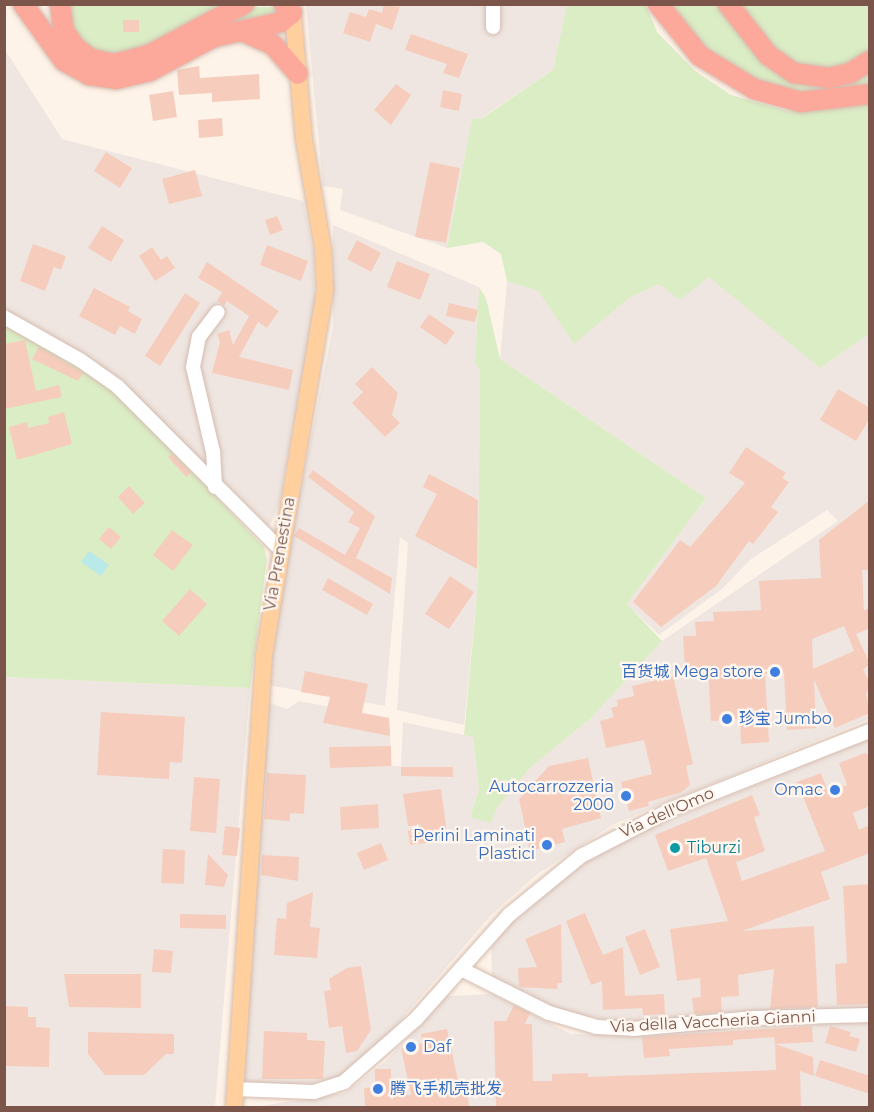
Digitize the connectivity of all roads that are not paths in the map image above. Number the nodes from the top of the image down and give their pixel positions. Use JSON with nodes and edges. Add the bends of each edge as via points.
{"nodes":[{"id":1,"x":23,"y":4,"type":"edge"},
{"id":2,"x":60,"y":4,"type":"edge"},
{"id":3,"x":244,"y":4,"type":"edge"},
{"id":4,"x":494,"y":4,"type":"edge"},
{"id":5,"x":658,"y":4,"type":"edge"},
{"id":6,"x":728,"y":4,"type":"edge"},
{"id":7,"x":289,"y":7,"type":"edge"},
{"id":8,"x":493,"y":27,"type":"dead end"},
{"id":9,"x":242,"y":31,"type":"junction"},
{"id":10,"x":870,"y":61,"type":"edge"},
{"id":11,"x":298,"y":74,"type":"junction"},
{"id":12,"x":870,"y":94,"type":"edge"},
{"id":13,"x":218,"y":312,"type":"dead end"},
{"id":14,"x":4,"y":317,"type":"edge"},
{"id":15,"x":215,"y":487,"type":"junction"},
{"id":16,"x":279,"y":549,"type":"junction"},
{"id":17,"x":870,"y":731,"type":"edge"},
{"id":18,"x":461,"y":969,"type":"junction"},
{"id":19,"x":870,"y":1015,"type":"edge"},
{"id":20,"x":234,"y":1089,"type":"junction"},
{"id":21,"x":234,"y":1107,"type":"edge"}],
"edges":[{"from":1,"to":9,"type":"highway","via":[[64,61],[101,78],[144,74],[208,40]]},
{"from":2,"to":3,"type":"highway","via":[[64,31],[76,48],[91,59],[115,64],[149,55]]},
{"from":4,"to":8,"type":"street"},
{"from":5,"to":12,"type":"highway","via":[[700,56],[762,93],[801,102]]},
{"from":6,"to":10,"type":"highway","via":[[768,55],[794,73],[829,78],[850,73]]},
{"from":7,"to":9,"type":"highway","via":[[281,22]]},
{"from":7,"to":11,"type":"main road","name":"Via Prenestina"},
{"from":9,"to":11,"type":"highway","via":[[273,45]]},
{"from":11,"to":16,"type":"main road","name":"Via Prenestina","via":[[326,288]]},
{"from":13,"to":15,"type":"street","via":[[199,337],[194,366],[213,453]]},
{"from":14,"to":15,"type":"street","via":[[112,382]]},
{"from":15,"to":16,"type":"street"},
{"from":16,"to":20,"type":"main road","name":"Via Prenestina","via":[[260,692]]},
{"from":17,"to":18,"type":"street","name":"Via dell'Omo","via":[[695,800],[611,838],[550,879],[489,936]]},
{"from":18,"to":19,"type":"street","name":"Via della Vaccheria Gianni","via":[[572,1021],[617,1029],[755,1018]]},
{"from":18,"to":20,"type":"street","name":"Via dell'Omo","via":[[376,1056],[334,1087],[314,1092]]},
{"from":20,"to":21,"type":"main road","name":"Via Prenestina"}]}
